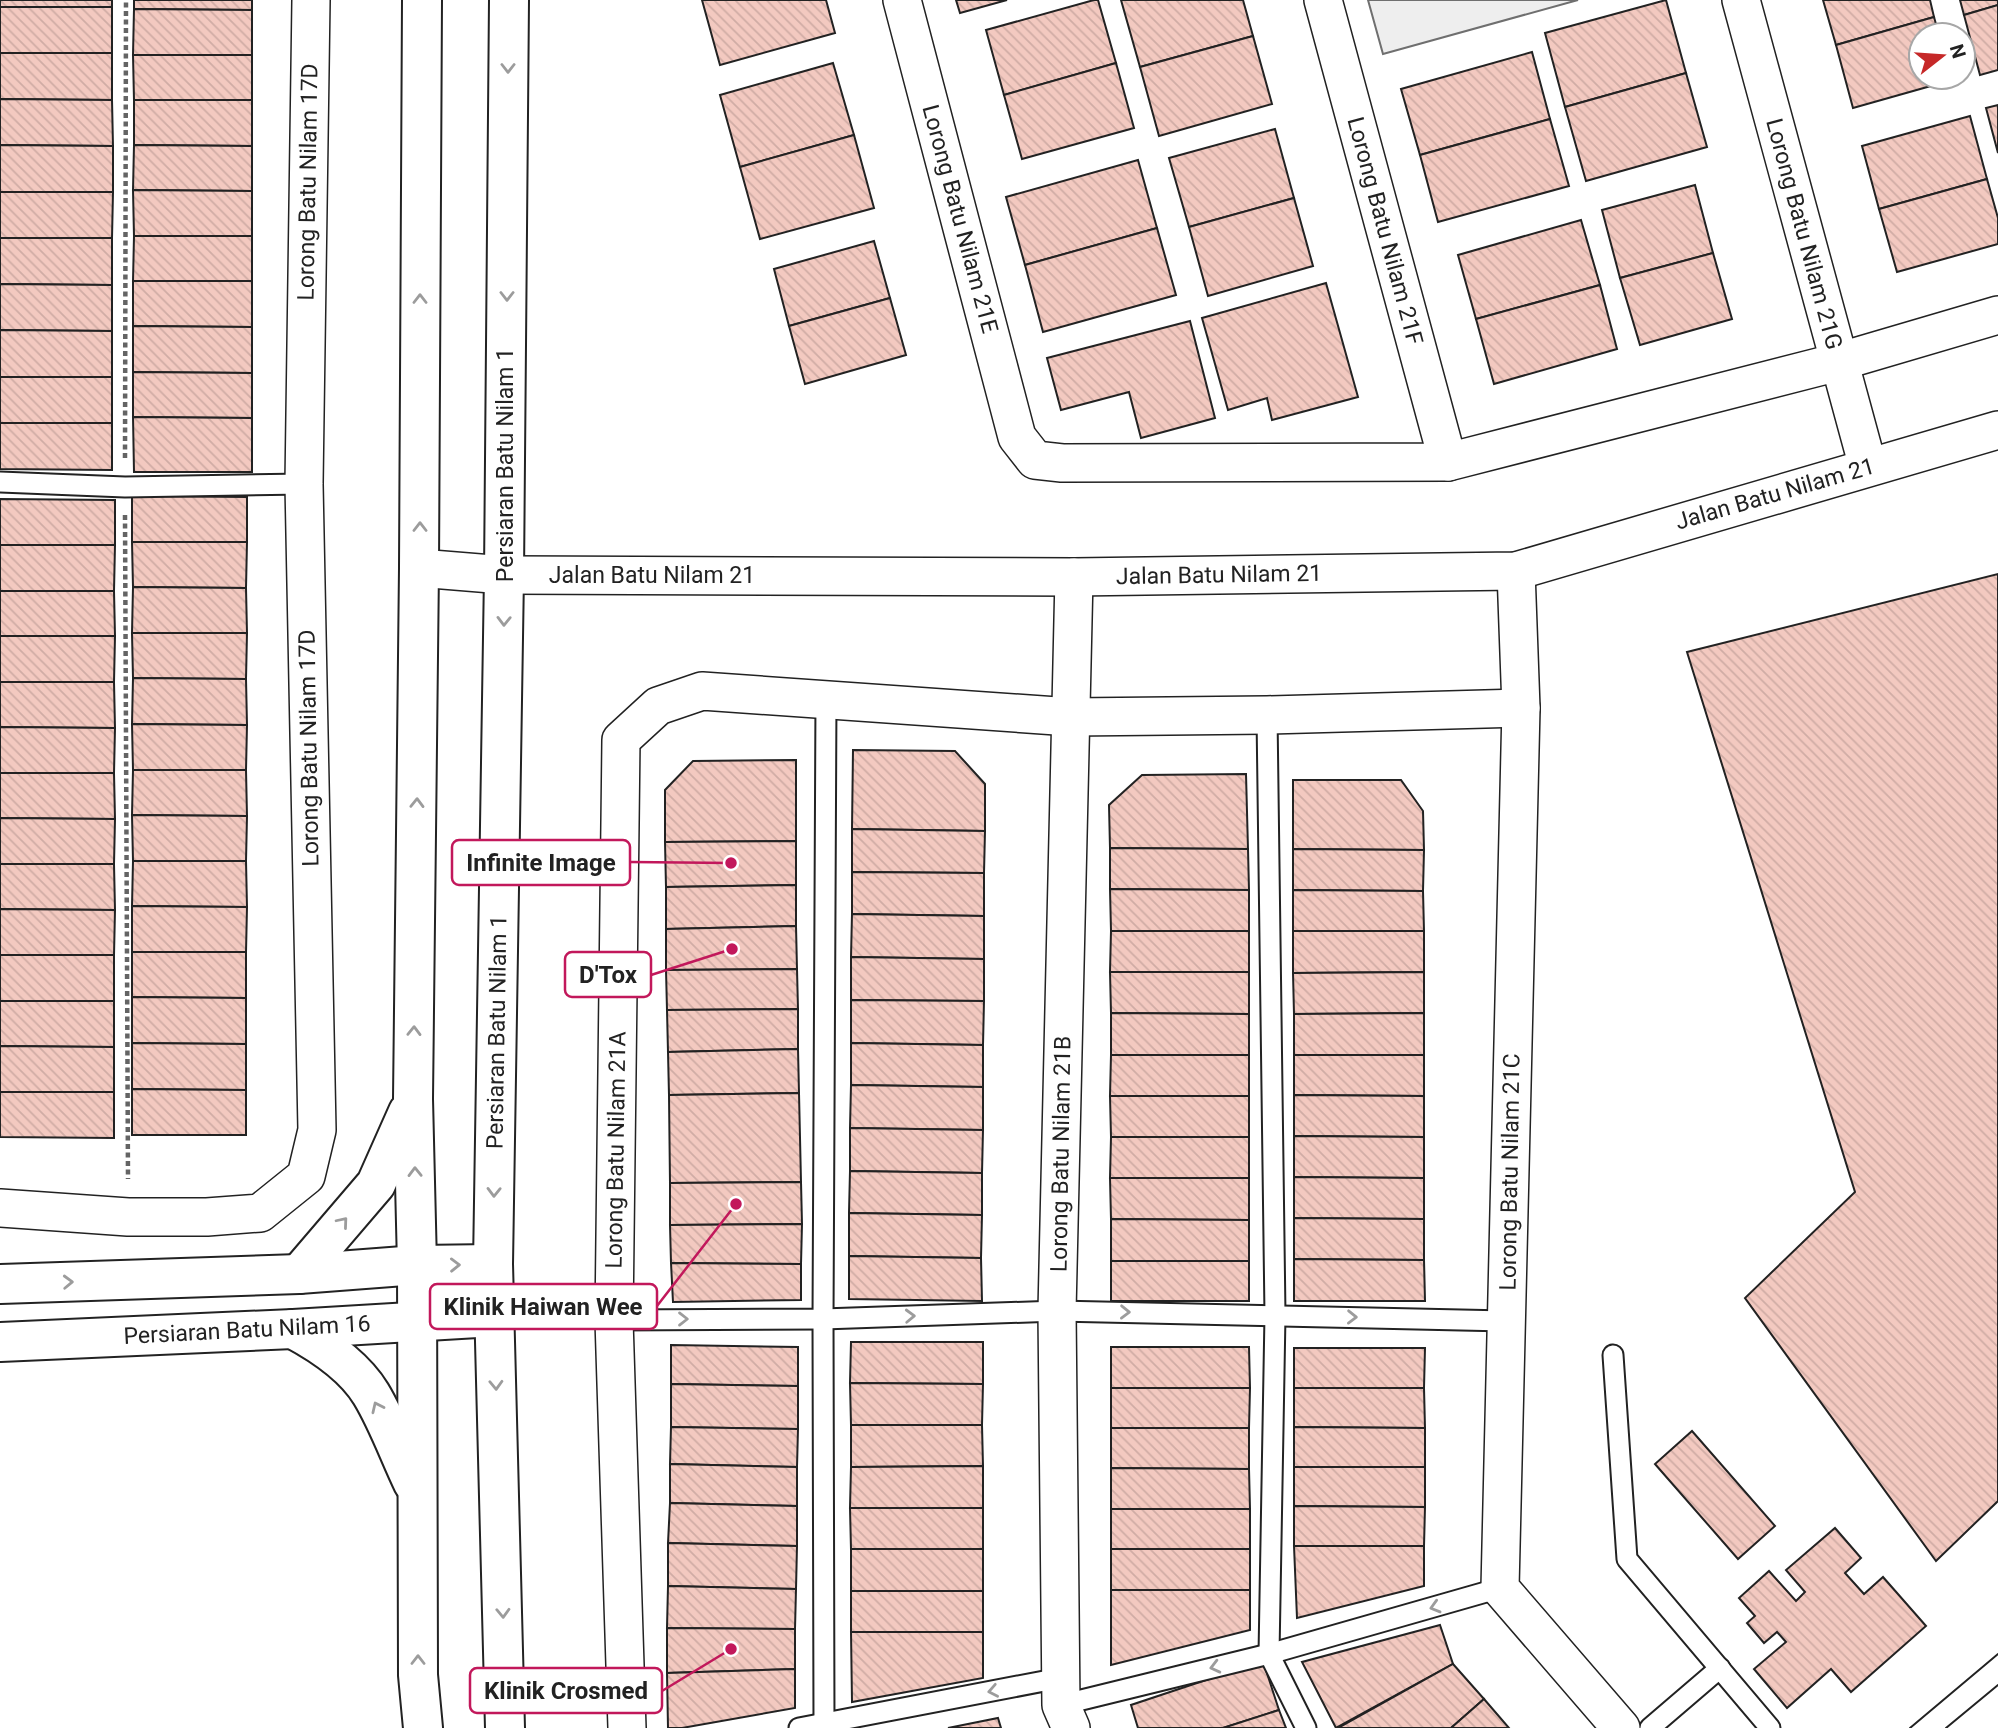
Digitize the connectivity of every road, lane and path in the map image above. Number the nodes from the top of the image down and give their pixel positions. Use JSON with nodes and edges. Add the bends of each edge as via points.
{"nodes":[{"id":1,"x":126,"y":0,"type":"edge"},
{"id":2,"x":311,"y":0,"type":"edge"},
{"id":3,"x":422,"y":0,"type":"edge"},
{"id":4,"x":509,"y":0,"type":"edge"},
{"id":5,"x":902,"y":0,"type":"edge"},
{"id":6,"x":1323,"y":0,"type":"edge"},
{"id":7,"x":1741,"y":0,"type":"edge"},
{"id":8,"x":1998,"y":315,"type":"edge"},
{"id":9,"x":1838,"y":362,"type":"junction"},
{"id":10,"x":1998,"y":430,"type":"edge"},
{"id":11,"x":1448,"y":462,"type":"junction"},
{"id":12,"x":1868,"y":467,"type":"junction"},
{"id":13,"x":0,"y":482,"type":"edge"},
{"id":14,"x":304,"y":484,"type":"junction"},
{"id":15,"x":125,"y":487,"type":"junction"},
{"id":16,"x":419,"y":568,"type":"junction"},
{"id":17,"x":1516,"y":571,"type":"junction"},
{"id":18,"x":505,"y":575,"type":"junction"},
{"id":19,"x":1074,"y":577,"type":"junction"},
{"id":20,"x":826,"y":698,"type":"junction"},
{"id":21,"x":1521,"y":708,"type":"junction"},
{"id":22,"x":1267,"y":715,"type":"junction"},
{"id":23,"x":1071,"y":717,"type":"junction"},
{"id":24,"x":413,"y":1099,"type":"junction"},
{"id":25,"x":0,"y":1208,"type":"edge"},
{"id":26,"x":128,"y":1217,"type":"junction"},
{"id":27,"x":493,"y":1264,"type":"junction"},
{"id":28,"x":417,"y":1265,"type":"junction"},
{"id":29,"x":299,"y":1274,"type":"junction"},
{"id":30,"x":0,"y":1284,"type":"edge"},
{"id":31,"x":1057,"y":1311,"type":"junction"},
{"id":32,"x":1275,"y":1315,"type":"junction"},
{"id":33,"x":494,"y":1317,"type":"junction"},
{"id":34,"x":823,"y":1318,"type":"junction"},
{"id":35,"x":614,"y":1320,"type":"junction"},
{"id":36,"x":417,"y":1321,"type":"junction"},
{"id":37,"x":1506,"y":1321,"type":"junction"},
{"id":38,"x":293,"y":1329,"type":"junction"},
{"id":39,"x":0,"y":1342,"type":"edge"},
{"id":40,"x":1612,"y":1355,"type":"dead end"},
{"id":41,"x":417,"y":1491,"type":"junction"},
{"id":42,"x":1500,"y":1588,"type":"junction"},
{"id":43,"x":1269,"y":1654,"type":"junction"},
{"id":44,"x":1720,"y":1668,"type":"junction"},
{"id":45,"x":1064,"y":1704,"type":"edge"},
{"id":46,"x":824,"y":1726,"type":"edge"},
{"id":47,"x":423,"y":1728,"type":"edge"},
{"id":48,"x":505,"y":1728,"type":"edge"},
{"id":49,"x":626,"y":1728,"type":"edge"},
{"id":50,"x":799,"y":1728,"type":"edge"},
{"id":51,"x":1306,"y":1728,"type":"edge"},
{"id":52,"x":1622,"y":1728,"type":"edge"},
{"id":53,"x":1650,"y":1728,"type":"edge"},
{"id":54,"x":1770,"y":1728,"type":"edge"}],
"edges":[{"from":1,"to":15,"type":"path"},
{"from":2,"to":14,"type":"street","name":"Lorong Batu Nilam 17D"},
{"from":16,"to":3,"type":"main road","one_way":true},
{"from":4,"to":18,"type":"main road","name":"Persiaran Batu Nilam 1","one_way":true},
{"from":5,"to":11,"type":"street","name":"Lorong Batu Nilam 21E","via":[[1017,438],[1035,460]]},
{"from":6,"to":11,"type":"street","name":"Lorong Batu Nilam 21F"},
{"from":7,"to":9,"type":"street","name":"Lorong Batu Nilam 21G"},
{"from":8,"to":9,"type":"street"},
{"from":9,"to":11,"type":"street"},
{"from":9,"to":12,"type":"street","name":"Lorong Batu Nilam 21G"},
{"from":10,"to":12,"type":"street","name":"Jalan Batu Nilam 21"},
{"from":12,"to":17,"type":"street","name":"Jalan Batu Nilam 21"},
{"from":13,"to":15,"type":"lane"},
{"from":14,"to":15,"type":"lane"},
{"from":14,"to":26,"type":"street","name":"Lorong Batu Nilam 17D","via":[[317,1130],[306,1176],[260,1213]]},
{"from":15,"to":26,"type":"path"},
{"from":16,"to":18,"type":"street","name":"Jalan Batu Nilam 21"},
{"from":24,"to":16,"type":"main road","one_way":true},
{"from":17,"to":19,"type":"street","name":"Jalan Batu Nilam 21"},
{"from":17,"to":21,"type":"street","name":"Lorong Batu Nilam 21C"},
{"from":18,"to":19,"type":"street","name":"Jalan Batu Nilam 21"},
{"from":18,"to":27,"type":"main road","name":"Persiaran Batu Nilam 1","one_way":true},
{"from":19,"to":23,"type":"street","name":"Lorong Batu Nilam 21B"},
{"from":20,"to":23,"type":"street"},
{"from":20,"to":34,"type":"lane"},
{"from":20,"to":35,"type":"street","name":"Lorong Batu Nilam 21A","via":[[702,691],[657,706],[621,740]]},
{"from":21,"to":22,"type":"street"},
{"from":21,"to":37,"type":"street","name":"Lorong Batu Nilam 21C"},
{"from":22,"to":23,"type":"street"},
{"from":22,"to":32,"type":"lane"},
{"from":23,"to":31,"type":"street","name":"Lorong Batu Nilam 21B"},
{"from":28,"to":24,"type":"main road","one_way":true},
{"from":29,"to":24,"type":"main road","one_way":true,"via":[[376,1184]]},
{"from":25,"to":26,"type":"street","name":"Lorong Batu Nilam 17D"},
{"from":28,"to":27,"type":"main road","one_way":true},
{"from":27,"to":33,"type":"main road","name":"Persiaran Batu Nilam 1"},
{"from":28,"to":29,"type":"main road"},
{"from":28,"to":36,"type":"main road"},
{"from":30,"to":29,"type":"main road","one_way":true},
{"from":31,"to":32,"type":"lane","one_way":true},
{"from":34,"to":31,"type":"lane","one_way":true},
{"from":31,"to":45,"type":"street","name":"Lorong Batu Nilam 21B"},
{"from":32,"to":37,"type":"lane","one_way":true},
{"from":32,"to":43,"type":"lane"},
{"from":33,"to":36,"type":"main road","name":"Persiaran Batu Nilam 16"},
{"from":33,"to":48,"type":"main road","name":"Persiaran Batu Nilam 1","one_way":true},
{"from":35,"to":34,"type":"lane","one_way":true},
{"from":34,"to":46,"type":"lane"},
{"from":35,"to":49,"type":"street","name":"Lorong Batu Nilam 21A"},
{"from":36,"to":38,"type":"main road","name":"Persiaran Batu Nilam 16"},
{"from":36,"to":41,"type":"main road"},
{"from":37,"to":42,"type":"street","name":"Lorong Batu Nilam 21C"},
{"from":38,"to":39,"type":"main road","name":"Persiaran Batu Nilam 16"},
{"from":41,"to":38,"type":"main road","one_way":true,"via":[[370,1393],[344,1364]]},
{"from":40,"to":44,"type":"lane","via":[[1627,1559]]},
{"from":47,"to":41,"type":"main road","one_way":true,"via":[[418,1675]]},
{"from":42,"to":43,"type":"lane","one_way":true},
{"from":42,"to":52,"type":"street"},
{"from":43,"to":45,"type":"lane","one_way":true},
{"from":43,"to":51,"type":"lane"},
{"from":44,"to":53,"type":"lane"},
{"from":44,"to":54,"type":"lane"},
{"from":45,"to":46,"type":"lane","one_way":true},
{"from":46,"to":50,"type":"lane"}]}
